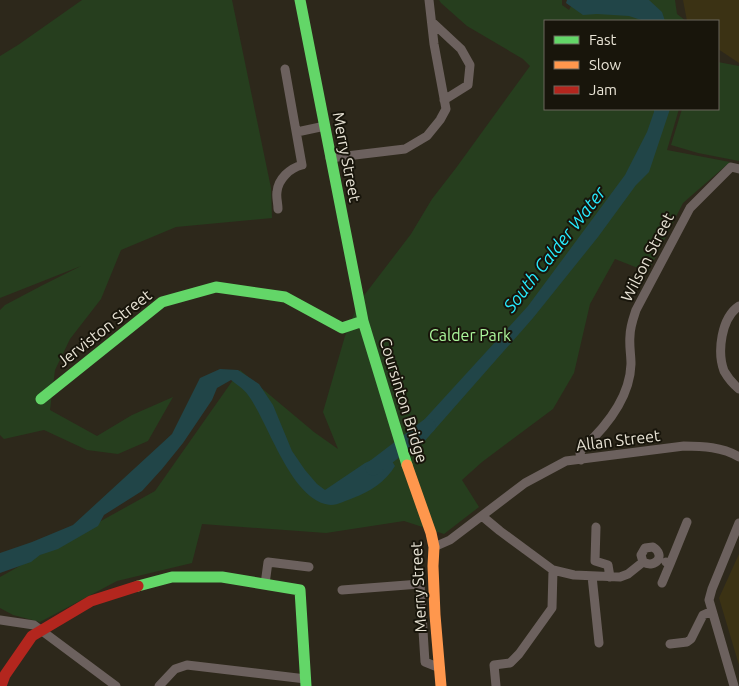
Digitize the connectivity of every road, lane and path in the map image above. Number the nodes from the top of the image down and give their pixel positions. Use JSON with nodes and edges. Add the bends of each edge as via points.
{"nodes":[{"id":1,"x":300,"y":0,"type":"edge"},
{"id":2,"x":429,"y":0,"type":"edge"},
{"id":3,"x":432,"y":22,"type":"junction"},
{"id":4,"x":285,"y":69,"type":"dead end"},
{"id":5,"x":444,"y":100,"type":"junction"},
{"id":6,"x":325,"y":126,"type":"junction"},
{"id":7,"x":297,"y":132,"type":"junction"},
{"id":8,"x":330,"y":158,"type":"junction"},
{"id":9,"x":739,"y":169,"type":"edge"},
{"id":10,"x":278,"y":209,"type":"dead end"},
{"id":11,"x":739,"y":306,"type":"edge"},
{"id":12,"x":363,"y":320,"type":"junction"},
{"id":13,"x":739,"y":389,"type":"edge"},
{"id":14,"x":41,"y":399,"type":"dead end"},
{"id":15,"x":739,"y":458,"type":"edge"},
{"id":16,"x":581,"y":460,"type":"junction"},
{"id":17,"x":415,"y":489,"type":"joint"},
{"id":18,"x":482,"y":516,"type":"junction"},
{"id":19,"x":687,"y":522,"type":"dead end"},
{"id":20,"x":739,"y":523,"type":"edge"},
{"id":21,"x":596,"y":527,"type":"dead end"},
{"id":22,"x":434,"y":547,"type":"junction"},
{"id":23,"x":659,"y":559,"type":"junction"},
{"id":24,"x":643,"y":562,"type":"junction"},
{"id":25,"x":670,"y":564,"type":"junction"},
{"id":26,"x":309,"y":567,"type":"dead end"},
{"id":27,"x":553,"y":570,"type":"junction"},
{"id":28,"x":592,"y":576,"type":"junction"},
{"id":29,"x":610,"y":577,"type":"junction"},
{"id":30,"x":662,"y":583,"type":"dead end"},
{"id":31,"x":265,"y":584,"type":"junction"},
{"id":32,"x":342,"y":590,"type":"dead end"},
{"id":33,"x":712,"y":611,"type":"junction"},
{"id":34,"x":0,"y":620,"type":"edge"},
{"id":35,"x":37,"y":628,"type":"junction"},
{"id":36,"x":599,"y":644,"type":"dead end"},
{"id":37,"x":670,"y":644,"type":"dead end"},
{"id":38,"x":440,"y":668,"type":"junction"},
{"id":39,"x":306,"y":683,"type":"edge"},
{"id":40,"x":1,"y":686,"type":"edge"},
{"id":41,"x":116,"y":686,"type":"edge"},
{"id":42,"x":159,"y":686,"type":"edge"},
{"id":43,"x":441,"y":686,"type":"edge"},
{"id":44,"x":496,"y":686,"type":"edge"},
{"id":45,"x":734,"y":686,"type":"edge"}],
"edges":[{"from":1,"to":6,"type":"street","name":"Merry Street"},
{"from":2,"to":3,"type":"street"},
{"from":3,"to":5,"type":"street"},
{"from":3,"to":5,"type":"street","via":[[461,49],[470,66],[468,85]]},
{"from":4,"to":7,"type":"street"},
{"from":5,"to":8,"type":"street","via":[[446,109],[440,120],[426,136],[405,149]]},
{"from":6,"to":7,"type":"street"},
{"from":6,"to":8,"type":"street","name":"Merry Street"},
{"from":7,"to":10,"type":"street","via":[[302,165],[294,167],[281,181],[276,192]]},
{"from":8,"to":12,"type":"street","name":"Merry Street"},
{"from":9,"to":16,"type":"street","name":"Wilson Street","via":[[731,167],[690,208],[680,224],[636,310],[630,337],[631,365],[624,395],[613,415],[582,449]]},
{"from":11,"to":13,"type":"street","via":[[727,321],[720,349],[725,371]]},
{"from":12,"to":14,"type":"street","name":"Jerviston Street","via":[[342,328],[285,298],[216,287],[162,302]]},
{"from":12,"to":17,"type":"street","name":"Coursinton Bridge"},
{"from":15,"to":16,"type":"street","name":"Allan Street","via":[[699,446],[684,446]]},
{"from":16,"to":18,"type":"street","name":"Allan Street","via":[[566,462],[525,483]]},
{"from":17,"to":22,"type":"street","name":"Merry Street"},
{"from":18,"to":22,"type":"street","name":"Allan Street","via":[[450,540]]},
{"from":18,"to":27,"type":"street"},
{"from":19,"to":25,"type":"street"},
{"from":20,"to":33,"type":"street","via":[[712,589]]},
{"from":21,"to":29,"type":"street","via":[[595,561],[608,565]]},
{"from":22,"to":38,"type":"street","name":"Merry Street","via":[[432,566]]},
{"from":23,"to":24,"type":"street","via":[[653,564]]},
{"from":23,"to":24,"type":"street","via":[[655,548],[647,547],[640,555]]},
{"from":23,"to":25,"type":"street"},
{"from":24,"to":29,"type":"street","via":[[628,574]]},
{"from":25,"to":30,"type":"street"},
{"from":26,"to":31,"type":"street","via":[[268,562]]},
{"from":27,"to":28,"type":"street"},
{"from":27,"to":44,"type":"street","via":[[552,608],[520,654],[510,663],[494,665]]},
{"from":28,"to":29,"type":"street"},
{"from":28,"to":36,"type":"street"},
{"from":31,"to":35,"type":"street","via":[[222,577],[172,577],[91,601]]},
{"from":31,"to":39,"type":"street","via":[[300,590]]},
{"from":32,"to":38,"type":"street","via":[[420,584],[425,662]]},
{"from":33,"to":37,"type":"street","via":[[703,615],[691,639]]},
{"from":33,"to":45,"type":"street"},
{"from":34,"to":35,"type":"street"},
{"from":35,"to":40,"type":"street"},
{"from":35,"to":41,"type":"street"},
{"from":38,"to":43,"type":"street","name":"Merry Street"},
{"from":39,"to":42,"type":"street","via":[[187,666],[171,671]]}]}
